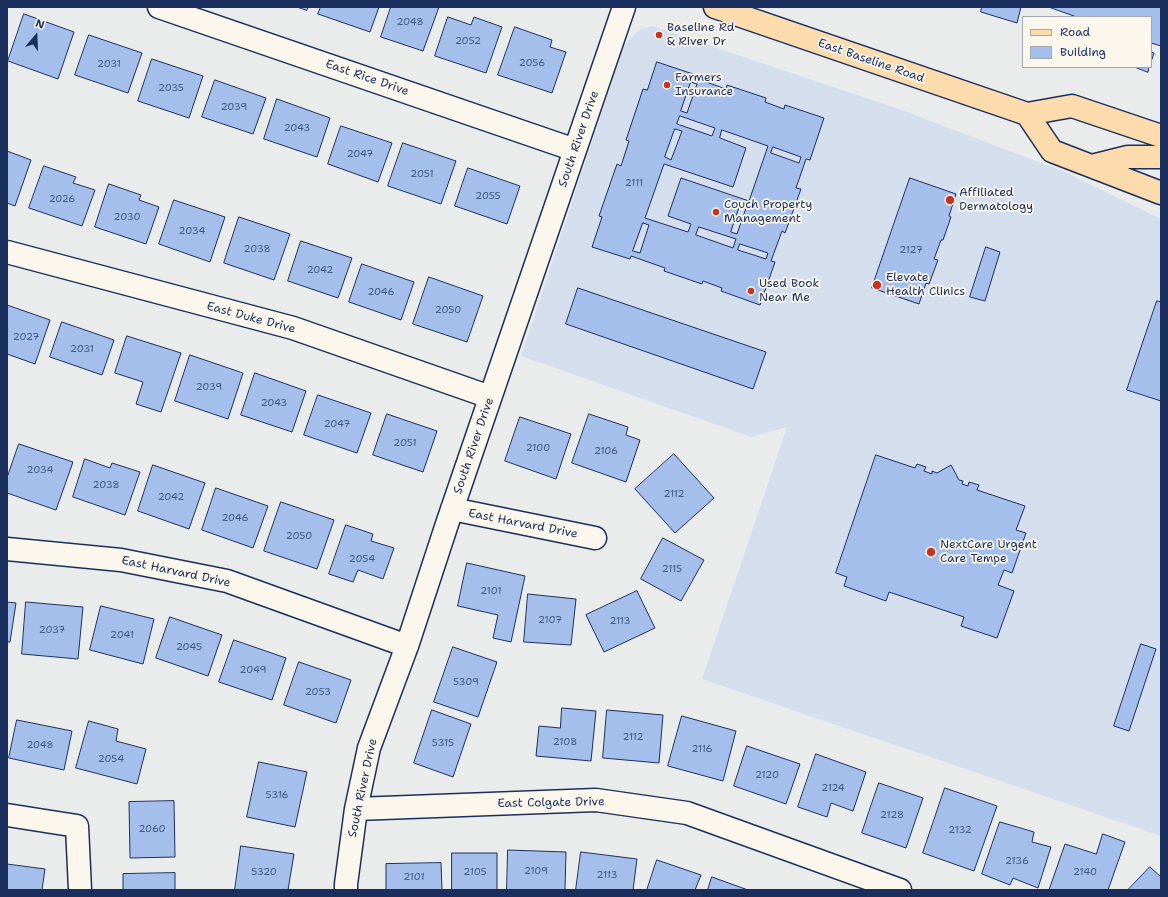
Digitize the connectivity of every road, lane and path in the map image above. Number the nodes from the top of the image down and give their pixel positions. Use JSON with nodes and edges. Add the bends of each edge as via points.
{"nodes":[{"id":1,"x":160,"y":7,"type":"edge"},
{"id":2,"x":624,"y":7,"type":"edge"},
{"id":3,"x":715,"y":7,"type":"edge"},
{"id":4,"x":1027,"y":114,"type":"junction"},
{"id":5,"x":1161,"y":136,"type":"edge"},
{"id":6,"x":575,"y":150,"type":"junction"},
{"id":7,"x":1161,"y":157,"type":"edge"},
{"id":8,"x":1092,"y":166,"type":"junction"},
{"id":9,"x":1161,"y":193,"type":"edge"},
{"id":10,"x":7,"y":252,"type":"edge"},
{"id":11,"x":490,"y":396,"type":"junction"},
{"id":12,"x":452,"y":510,"type":"junction"},
{"id":13,"x":595,"y":538,"type":"dead end"},
{"id":14,"x":7,"y":549,"type":"edge"},
{"id":15,"x":407,"y":646,"type":"junction"},
{"id":16,"x":356,"y":809,"type":"junction"},
{"id":17,"x":7,"y":815,"type":"edge"},
{"id":18,"x":80,"y":890,"type":"edge"},
{"id":19,"x":346,"y":890,"type":"edge"},
{"id":20,"x":900,"y":890,"type":"edge"}],
"edges":[{"from":1,"to":6,"type":"street","name":"East Rice Drive"},
{"from":2,"to":6,"type":"street","name":"South River Drive"},
{"from":3,"to":4,"type":"main road","name":"East Baseline Road"},
{"from":4,"to":5,"type":"main road","name":"East Baseline Road","via":[[1072,106]]},
{"from":4,"to":8,"type":"main road","via":[[1052,151]]},
{"from":6,"to":11,"type":"street","name":"South River Drive"},
{"from":7,"to":8,"type":"main road","via":[[1128,157]]},
{"from":8,"to":9,"type":"main road"},
{"from":10,"to":11,"type":"street","name":"East Duke Drive","via":[[292,328]]},
{"from":11,"to":12,"type":"street","name":"South River Drive"},
{"from":12,"to":13,"type":"street","name":"East Harvard Drive"},
{"from":12,"to":15,"type":"street","name":"South River Drive"},
{"from":14,"to":15,"type":"street","name":"East Harvard Drive","via":[[121,560],[227,581]]},
{"from":15,"to":16,"type":"street","name":"South River Drive","via":[[369,748]]},
{"from":16,"to":19,"type":"street","name":"South River Drive"},
{"from":16,"to":20,"type":"street","name":"East Colgate Drive","via":[[596,800],[687,813]]},
{"from":17,"to":18,"type":"street","via":[[76,826]]}]}
